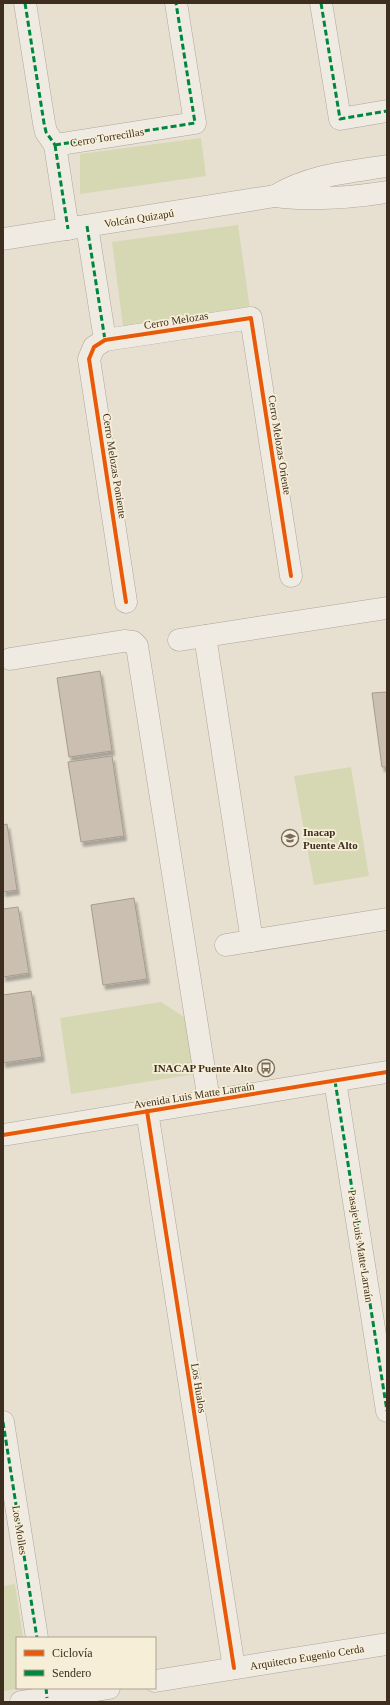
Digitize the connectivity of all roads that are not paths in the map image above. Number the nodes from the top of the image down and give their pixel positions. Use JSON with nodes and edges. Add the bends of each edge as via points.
{"nodes":[{"id":1,"x":25,"y":3,"type":"edge"},
{"id":2,"x":176,"y":3,"type":"edge"},
{"id":3,"x":321,"y":3,"type":"edge"},
{"id":4,"x":387,"y":111,"type":"edge"},
{"id":5,"x":56,"y":145,"type":"junction"},
{"id":6,"x":387,"y":166,"type":"edge"},
{"id":7,"x":387,"y":192,"type":"edge"},
{"id":8,"x":275,"y":196,"type":"junction"},
{"id":9,"x":78,"y":227,"type":"junction"},
{"id":10,"x":3,"y":239,"type":"edge"},
{"id":11,"x":251,"y":318,"type":"joint"},
{"id":12,"x":105,"y":340,"type":"junction"},
{"id":13,"x":291,"y":576,"type":"dead end"},
{"id":14,"x":126,"y":602,"type":"dead end"},
{"id":15,"x":387,"y":608,"type":"edge"},
{"id":16,"x":205,"y":636,"type":"junction"},
{"id":17,"x":179,"y":640,"type":"dead end"},
{"id":18,"x":10,"y":659,"type":"dead end"},
{"id":19,"x":387,"y":919,"type":"edge"},
{"id":20,"x":252,"y":941,"type":"junction"},
{"id":21,"x":226,"y":945,"type":"dead end"},
{"id":22,"x":387,"y":1072,"type":"edge"},
{"id":23,"x":335,"y":1081,"type":"junction"},
{"id":24,"x":209,"y":1101,"type":"junction"},
{"id":25,"x":147,"y":1111,"type":"junction"},
{"id":26,"x":3,"y":1134,"type":"edge"},
{"id":27,"x":387,"y":1411,"type":"edge"},
{"id":28,"x":3,"y":1422,"type":"edge"},
{"id":29,"x":38,"y":1637,"type":"edge"},
{"id":30,"x":387,"y":1644,"type":"edge"},
{"id":31,"x":234,"y":1668,"type":"junction"},
{"id":32,"x":156,"y":1681,"type":"edge"},
{"id":33,"x":96,"y":1689,"type":"edge"},
{"id":34,"x":46,"y":1693,"type":"edge"},
{"id":35,"x":21,"y":1702,"type":"edge"}],
"edges":[{"from":1,"to":5,"type":"street","via":[[44,124],[46,132]]},
{"from":2,"to":5,"type":"street","name":"Cerro Torrecillas","via":[[195,123]]},
{"from":3,"to":4,"type":"street","via":[[340,119]]},
{"from":5,"to":9,"type":"street","name":"Cerro Torrecillas"},
{"from":6,"to":8,"type":"street","name":"Volcán Quizapú","via":[[320,176]]},
{"from":7,"to":8,"type":"street","name":"Volcán Quizapú","via":[[313,200]]},
{"from":8,"to":9,"type":"street","name":"Volcán Quizapú"},
{"from":9,"to":10,"type":"street","name":"Volcán Quizapú"},
{"from":9,"to":12,"type":"street"},
{"from":11,"to":12,"type":"street","name":"Cerro Melozas"},
{"from":11,"to":13,"type":"street","name":"Cerro Melozas Oriente"},
{"from":12,"to":14,"type":"street","name":"Cerro Melozas Poniente","via":[[94,348],[90,359]]},
{"from":15,"to":16,"type":"street"},
{"from":16,"to":17,"type":"street"},
{"from":16,"to":20,"type":"street"},
{"from":18,"to":24,"type":"street","via":[[124,641],[133,642],[137,646]]},
{"from":19,"to":20,"type":"street"},
{"from":20,"to":21,"type":"street"},
{"from":22,"to":23,"type":"street","name":"Avenida Luis Matte Larraín"},
{"from":23,"to":24,"type":"street","name":"Avenida Luis Matte Larraín"},
{"from":23,"to":27,"type":"street","name":"Pasaje Luis Matte Larraín"},
{"from":24,"to":25,"type":"street","name":"Avenida Luis Matte Larraín"},
{"from":25,"to":26,"type":"street","name":"Avenida Luis Matte Larraín"},
{"from":25,"to":31,"type":"street","name":"Los Hualos"},
{"from":28,"to":29,"type":"street","name":"Los Molles"},
{"from":30,"to":31,"type":"street","name":"Arquitecto Eugenio Cerda"},
{"from":31,"to":32,"type":"street","name":"Arquitecto Eugenio Cerda"},
{"from":33,"to":34,"type":"street"},
{"from":34,"to":35,"type":"street"}]}
